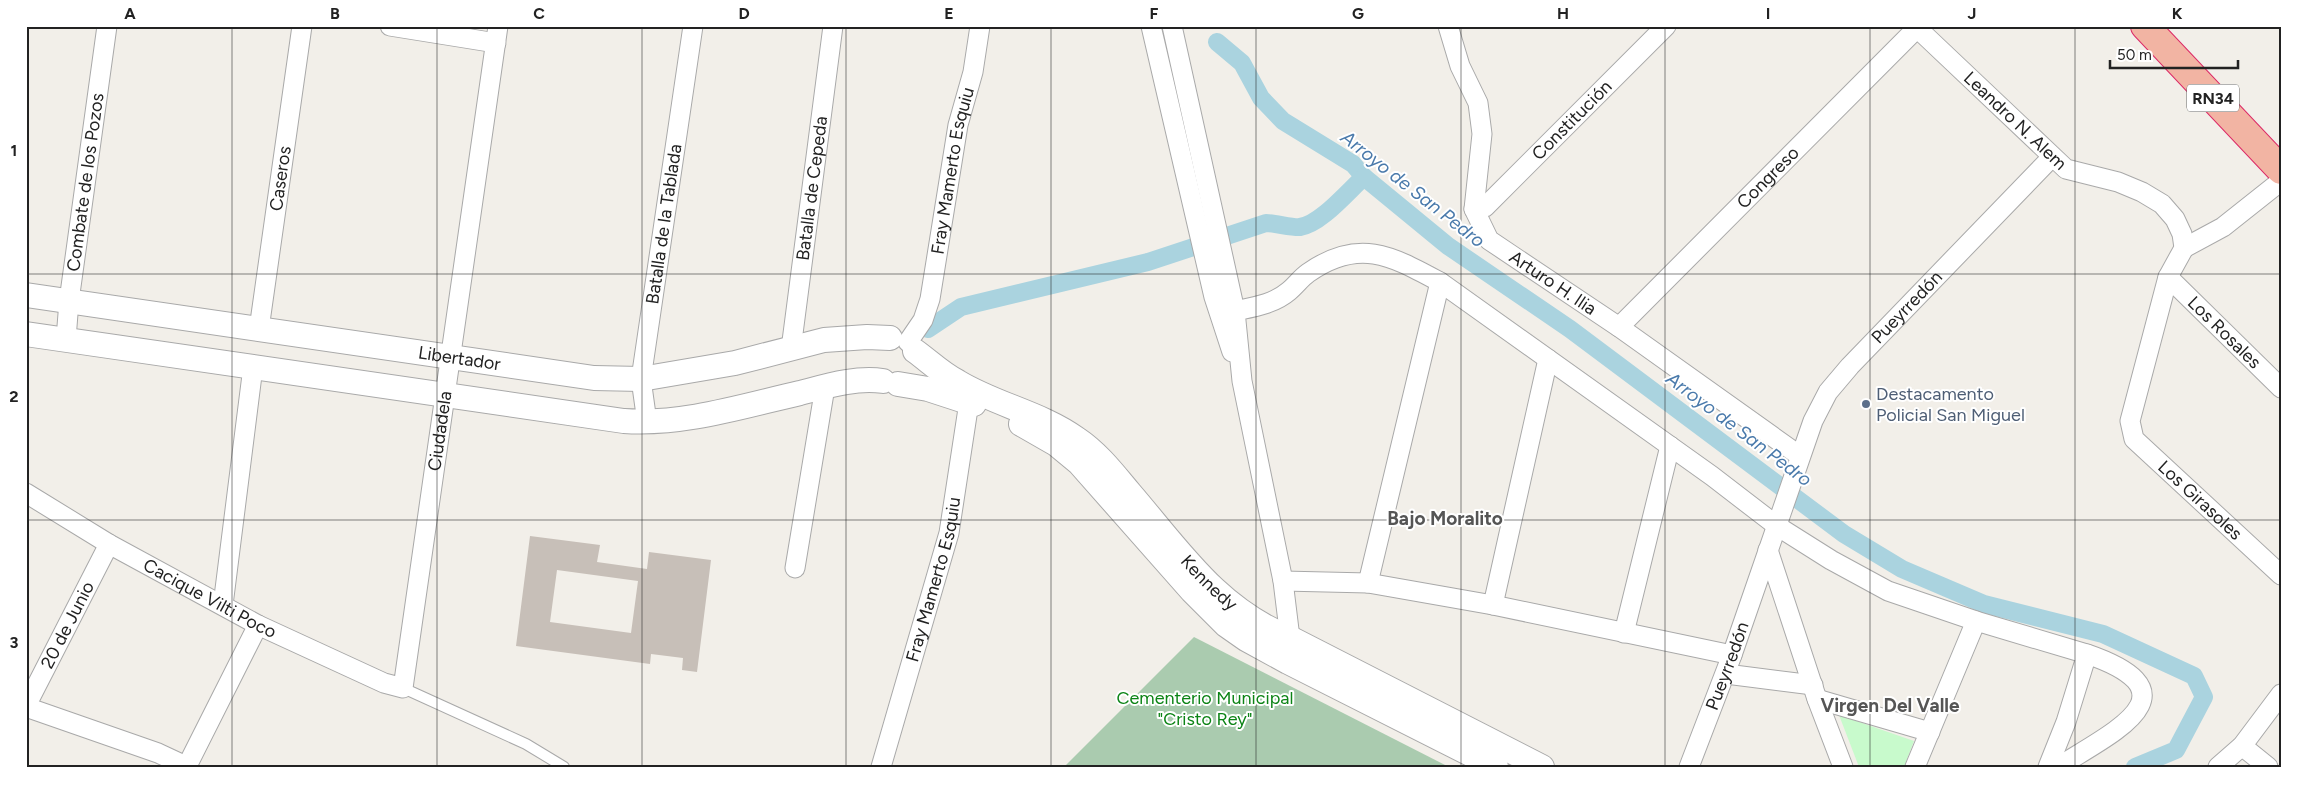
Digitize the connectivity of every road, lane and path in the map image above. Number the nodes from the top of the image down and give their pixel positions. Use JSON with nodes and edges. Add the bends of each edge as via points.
{"nodes":[{"id":1,"x":108,"y":26,"type":"edge"},
{"id":2,"x":302,"y":26,"type":"edge"},
{"id":3,"x":390,"y":26,"type":"edge"},
{"id":4,"x":693,"y":26,"type":"edge"},
{"id":5,"x":833,"y":26,"type":"edge"},
{"id":6,"x":980,"y":26,"type":"edge"},
{"id":7,"x":1150,"y":26,"type":"edge"},
{"id":8,"x":1172,"y":26,"type":"edge"},
{"id":9,"x":1448,"y":26,"type":"edge"},
{"id":10,"x":1666,"y":26,"type":"edge"},
{"id":11,"x":2145,"y":26,"type":"edge"},
{"id":12,"x":1916,"y":27,"type":"edge"},
{"id":13,"x":497,"y":35,"type":"edge"},
{"id":14,"x":2051,"y":158,"type":"junction"},
{"id":15,"x":2281,"y":170,"type":"edge"},
{"id":16,"x":2281,"y":181,"type":"edge"},
{"id":17,"x":1474,"y":209,"type":"junction"},
{"id":18,"x":2184,"y":248,"type":"junction"},
{"id":19,"x":2168,"y":277,"type":"junction"},
{"id":20,"x":1440,"y":282,"type":"junction"},
{"id":21,"x":26,"y":295,"type":"edge"},
{"id":22,"x":1223,"y":295,"type":"junction"},
{"id":23,"x":70,"y":302,"type":"junction"},
{"id":24,"x":1236,"y":311,"type":"junction"},
{"id":25,"x":1620,"y":327,"type":"junction"},
{"id":26,"x":259,"y":329,"type":"junction"},
{"id":27,"x":26,"y":334,"type":"edge"},
{"id":28,"x":66,"y":339,"type":"junction"},
{"id":29,"x":904,"y":344,"type":"junction"},
{"id":30,"x":791,"y":350,"type":"junction"},
{"id":31,"x":450,"y":357,"type":"junction"},
{"id":32,"x":1548,"y":359,"type":"junction"},
{"id":33,"x":254,"y":367,"type":"junction"},
{"id":34,"x":641,"y":379,"type":"junction"},
{"id":35,"x":1242,"y":381,"type":"junction"},
{"id":36,"x":890,"y":382,"type":"junction"},
{"id":37,"x":825,"y":387,"type":"junction"},
{"id":38,"x":2281,"y":388,"type":"edge"},
{"id":39,"x":446,"y":394,"type":"junction"},
{"id":40,"x":970,"y":396,"type":"junction"},
{"id":41,"x":647,"y":422,"type":"junction"},
{"id":42,"x":1670,"y":446,"type":"junction"},
{"id":43,"x":1800,"y":456,"type":"junction"},
{"id":44,"x":26,"y":493,"type":"edge"},
{"id":45,"x":1780,"y":518,"type":"junction"},
{"id":46,"x":108,"y":544,"type":"junction"},
{"id":47,"x":1768,"y":550,"type":"junction"},
{"id":48,"x":795,"y":568,"type":"dead end"},
{"id":49,"x":2281,"y":574,"type":"edge"},
{"id":50,"x":1283,"y":581,"type":"junction"},
{"id":51,"x":1368,"y":583,"type":"junction"},
{"id":52,"x":223,"y":605,"type":"junction"},
{"id":53,"x":1493,"y":605,"type":"junction"},
{"id":54,"x":1976,"y":621,"type":"junction"},
{"id":55,"x":258,"y":625,"type":"junction"},
{"id":56,"x":1624,"y":633,"type":"junction"},
{"id":57,"x":1290,"y":638,"type":"junction"},
{"id":58,"x":2086,"y":654,"type":"junction"},
{"id":59,"x":1732,"y":656,"type":"junction"},
{"id":60,"x":1288,"y":662,"type":"junction"},
{"id":61,"x":1726,"y":674,"type":"junction"},
{"id":62,"x":403,"y":688,"type":"junction"},
{"id":63,"x":1815,"y":692,"type":"junction"},
{"id":64,"x":2281,"y":694,"type":"edge"},
{"id":65,"x":26,"y":706,"type":"edge"},
{"id":66,"x":1930,"y":732,"type":"junction"},
{"id":67,"x":2242,"y":746,"type":"junction"},
{"id":68,"x":188,"y":766,"type":"edge"},
{"id":69,"x":564,"y":767,"type":"edge"},
{"id":70,"x":882,"y":767,"type":"edge"},
{"id":71,"x":1496,"y":767,"type":"edge"},
{"id":72,"x":1542,"y":767,"type":"edge"},
{"id":73,"x":1689,"y":767,"type":"edge"},
{"id":74,"x":1843,"y":767,"type":"edge"},
{"id":75,"x":1916,"y":767,"type":"edge"},
{"id":76,"x":2048,"y":767,"type":"edge"},
{"id":77,"x":2058,"y":767,"type":"edge"},
{"id":78,"x":2218,"y":767,"type":"edge"},
{"id":79,"x":2268,"y":767,"type":"edge"}],
"edges":[{"from":1,"to":23,"type":"street","name":"Combate de los Pozos"},
{"from":2,"to":26,"type":"street","name":"Caseros"},
{"from":3,"to":13,"type":"street"},
{"from":4,"to":34,"type":"street","name":"Batalla de la Tablada"},
{"from":5,"to":30,"type":"street","name":"Batalla de Cepeda"},
{"from":6,"to":29,"type":"street","name":"Fray Mamerto Esquiu","via":[[974,65],[958,125],[930,299],[923,320]]},
{"from":7,"to":22,"type":"street","via":[[1200,236]]},
{"from":8,"to":22,"type":"street","via":[[1218,232]]},
{"from":9,"to":17,"type":"street","via":[[1460,66],[1479,110],[1482,134]]},
{"from":10,"to":17,"type":"street","name":"Constitución","via":[[1484,207]]},
{"from":11,"to":15,"type":"highway","number":"RN34"},
{"from":12,"to":14,"type":"street","name":"Leandro N. Alem"},
{"from":12,"to":25,"type":"street","name":"Congreso"},
{"from":13,"to":31,"type":"street","name":"Ciudadela"},
{"from":14,"to":18,"type":"street","name":"Leandro N. Alem","via":[[2066,169],[2118,182],[2162,204],[2175,219]]},
{"from":14,"to":43,"type":"street","name":"Pueyrredón","via":[[1828,392]]},
{"from":16,"to":18,"type":"street","via":[[2223,227]]},
{"from":17,"to":25,"type":"street","name":"Arturo H. Ilia","via":[[1489,240]]},
{"from":18,"to":19,"type":"street"},
{"from":19,"to":38,"type":"street","name":"Los Rosales"},
{"from":19,"to":49,"type":"street","name":"Los Girasoles","via":[[2130,421],[2134,439]]},
{"from":20,"to":24,"type":"street","via":[[1397,259],[1367,252],[1334,258],[1308,273],[1287,293],[1264,305]]},
{"from":20,"to":32,"type":"street"},
{"from":20,"to":51,"type":"street"},
{"from":21,"to":23,"type":"street","name":"Libertador"},
{"from":22,"to":24,"type":"street"},
{"from":22,"to":35,"type":"street"},
{"from":23,"to":26,"type":"street","name":"Libertador"},
{"from":23,"to":28,"type":"street","name":"Combate de los Pozos"},
{"from":24,"to":35,"type":"street"},
{"from":25,"to":43,"type":"street","name":"Arturo H. Ilia"},
{"from":26,"to":31,"type":"street","name":"Libertador"},
{"from":27,"to":28,"type":"street"},
{"from":28,"to":33,"type":"street"},
{"from":29,"to":30,"type":"street","name":"Libertador","via":[[847,337]]},
{"from":29,"to":36,"type":"street","via":[[918,362],[916,370],[905,381]]},
{"from":29,"to":36,"type":"street","via":[[880,343],[872,355],[873,370]]},
{"from":29,"to":40,"type":"street","name":"Kennedy"},
{"from":30,"to":34,"type":"street","name":"Libertador"},
{"from":31,"to":34,"type":"street","name":"Libertador","via":[[594,378]]},
{"from":31,"to":39,"type":"street","name":"Ciudadela"},
{"from":32,"to":42,"type":"street"},
{"from":32,"to":53,"type":"street"},
{"from":33,"to":39,"type":"street"},
{"from":33,"to":52,"type":"street"},
{"from":34,"to":41,"type":"street","name":"Batalla de la Tablada"},
{"from":35,"to":50,"type":"street"},
{"from":36,"to":37,"type":"street","via":[[873,380]]},
{"from":36,"to":40,"type":"street","name":"Kennedy"},
{"from":37,"to":41,"type":"street","via":[[702,415]]},
{"from":37,"to":48,"type":"street"},
{"from":39,"to":41,"type":"street"},
{"from":39,"to":62,"type":"street","name":"Ciudadela"},
{"from":40,"to":57,"type":"street","name":"Kennedy","via":[[1040,418],[1078,439],[1104,462],[1222,598],[1250,618]]},
{"from":40,"to":60,"type":"street","name":"Kennedy","via":[[1056,444],[1079,463],[1213,612],[1246,639]]},
{"from":40,"to":70,"type":"street","name":"Fray Mamerto Esquiu","via":[[950,532]]},
{"from":42,"to":45,"type":"street"},
{"from":42,"to":56,"type":"street"},
{"from":43,"to":45,"type":"street","name":"Pueyrredón"},
{"from":44,"to":46,"type":"street","name":"Cacique Vilti Poco"},
{"from":45,"to":47,"type":"street","name":"Pueyrredón"},
{"from":45,"to":54,"type":"street","via":[[1830,560],[1888,591]]},
{"from":46,"to":52,"type":"street","name":"Cacique Vilti Poco"},
{"from":46,"to":65,"type":"street","name":"20 de Junio"},
{"from":47,"to":59,"type":"street","name":"Pueyrredón"},
{"from":47,"to":63,"type":"street"},
{"from":50,"to":51,"type":"street"},
{"from":50,"to":57,"type":"street"},
{"from":51,"to":53,"type":"street"},
{"from":52,"to":55,"type":"street","name":"Cacique Vilti Poco"},
{"from":53,"to":56,"type":"street"},
{"from":54,"to":58,"type":"street"},
{"from":54,"to":66,"type":"street"},
{"from":55,"to":62,"type":"street","name":"Cacique Vilti Poco","via":[[384,683]]},
{"from":55,"to":68,"type":"street"},
{"from":56,"to":59,"type":"street"},
{"from":57,"to":60,"type":"street"},
{"from":57,"to":72,"type":"street","name":"Kennedy"},
{"from":58,"to":76,"type":"street","via":[[2066,722]]},
{"from":58,"to":77,"type":"street","via":[[2112,662],[2135,677],[2142,690],[2139,709],[2124,726]]},
{"from":59,"to":61,"type":"street","name":"Pueyrredón"},
{"from":60,"to":71,"type":"street","name":"Kennedy"},
{"from":61,"to":63,"type":"street"},
{"from":61,"to":73,"type":"street","name":"Pueyrredón"},
{"from":62,"to":69,"type":"lane","via":[[526,744]]},
{"from":63,"to":66,"type":"street"},
{"from":63,"to":74,"type":"street"},
{"from":64,"to":67,"type":"street"},
{"from":65,"to":68,"type":"street"},
{"from":66,"to":75,"type":"street"},
{"from":67,"to":78,"type":"street"},
{"from":67,"to":79,"type":"street"}]}
